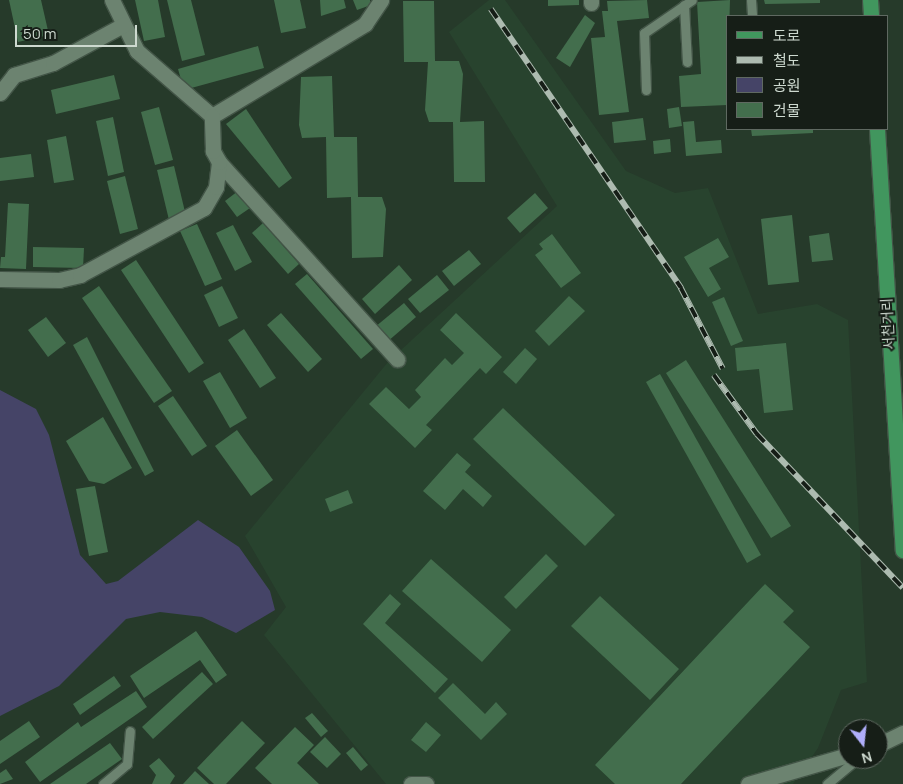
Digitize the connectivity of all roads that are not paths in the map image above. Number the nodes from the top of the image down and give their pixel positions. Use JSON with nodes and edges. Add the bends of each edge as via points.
{"nodes":[{"id":1,"x":112,"y":0,"type":"edge"},
{"id":2,"x":381,"y":0,"type":"edge"},
{"id":3,"x":751,"y":0,"type":"edge"},
{"id":4,"x":870,"y":0,"type":"edge"},
{"id":5,"x":688,"y":2,"type":"edge"},
{"id":6,"x":752,"y":15,"type":"edge"},
{"id":7,"x":870,"y":15,"type":"edge"},
{"id":8,"x":123,"y":25,"type":"junction"},
{"id":9,"x":687,"y":62,"type":"dead end"},
{"id":10,"x":646,"y":90,"type":"dead end"},
{"id":11,"x":0,"y":93,"type":"edge"},
{"id":12,"x":212,"y":116,"type":"junction"},
{"id":13,"x":877,"y":130,"type":"edge"},
{"id":14,"x":219,"y":162,"type":"junction"},
{"id":15,"x":0,"y":279,"type":"edge"},
{"id":16,"x":396,"y":359,"type":"dead end"},
{"id":17,"x":903,"y":550,"type":"edge"},
{"id":18,"x":130,"y":731,"type":"dead end"},
{"id":19,"x":903,"y":734,"type":"edge"},
{"id":20,"x":888,"y":741,"type":"edge"},
{"id":21,"x":838,"y":758,"type":"edge"},
{"id":22,"x":845,"y":769,"type":"edge"},
{"id":23,"x":103,"y":784,"type":"edge"},
{"id":24,"x":411,"y":784,"type":"edge"},
{"id":25,"x":426,"y":784,"type":"edge"},
{"id":26,"x":748,"y":784,"type":"edge"},
{"id":27,"x":827,"y":784,"type":"edge"}],
"edges":[{"from":1,"to":8,"type":"street"},
{"from":2,"to":12,"type":"street","via":[[365,24]]},
{"from":3,"to":6,"type":"lane"},
{"from":4,"to":7,"type":"main road"},
{"from":5,"to":9,"type":"lane"},
{"from":5,"to":10,"type":"lane","via":[[644,33]]},
{"from":8,"to":11,"type":"street","via":[[54,63],[14,75]]},
{"from":8,"to":12,"type":"street","via":[[137,51],[161,76]]},
{"from":12,"to":14,"type":"street","via":[[213,151]]},
{"from":13,"to":17,"type":"main road","name":"서천거리"},
{"from":14,"to":15,"type":"street","via":[[216,187],[204,208],[185,222],[80,275],[59,280]]},
{"from":14,"to":16,"type":"street"},
{"from":18,"to":23,"type":"lane","via":[[128,764]]},
{"from":19,"to":20,"type":"street"},
{"from":21,"to":26,"type":"street"},
{"from":22,"to":27,"type":"lane"},
{"from":24,"to":25,"type":"street"}]}
